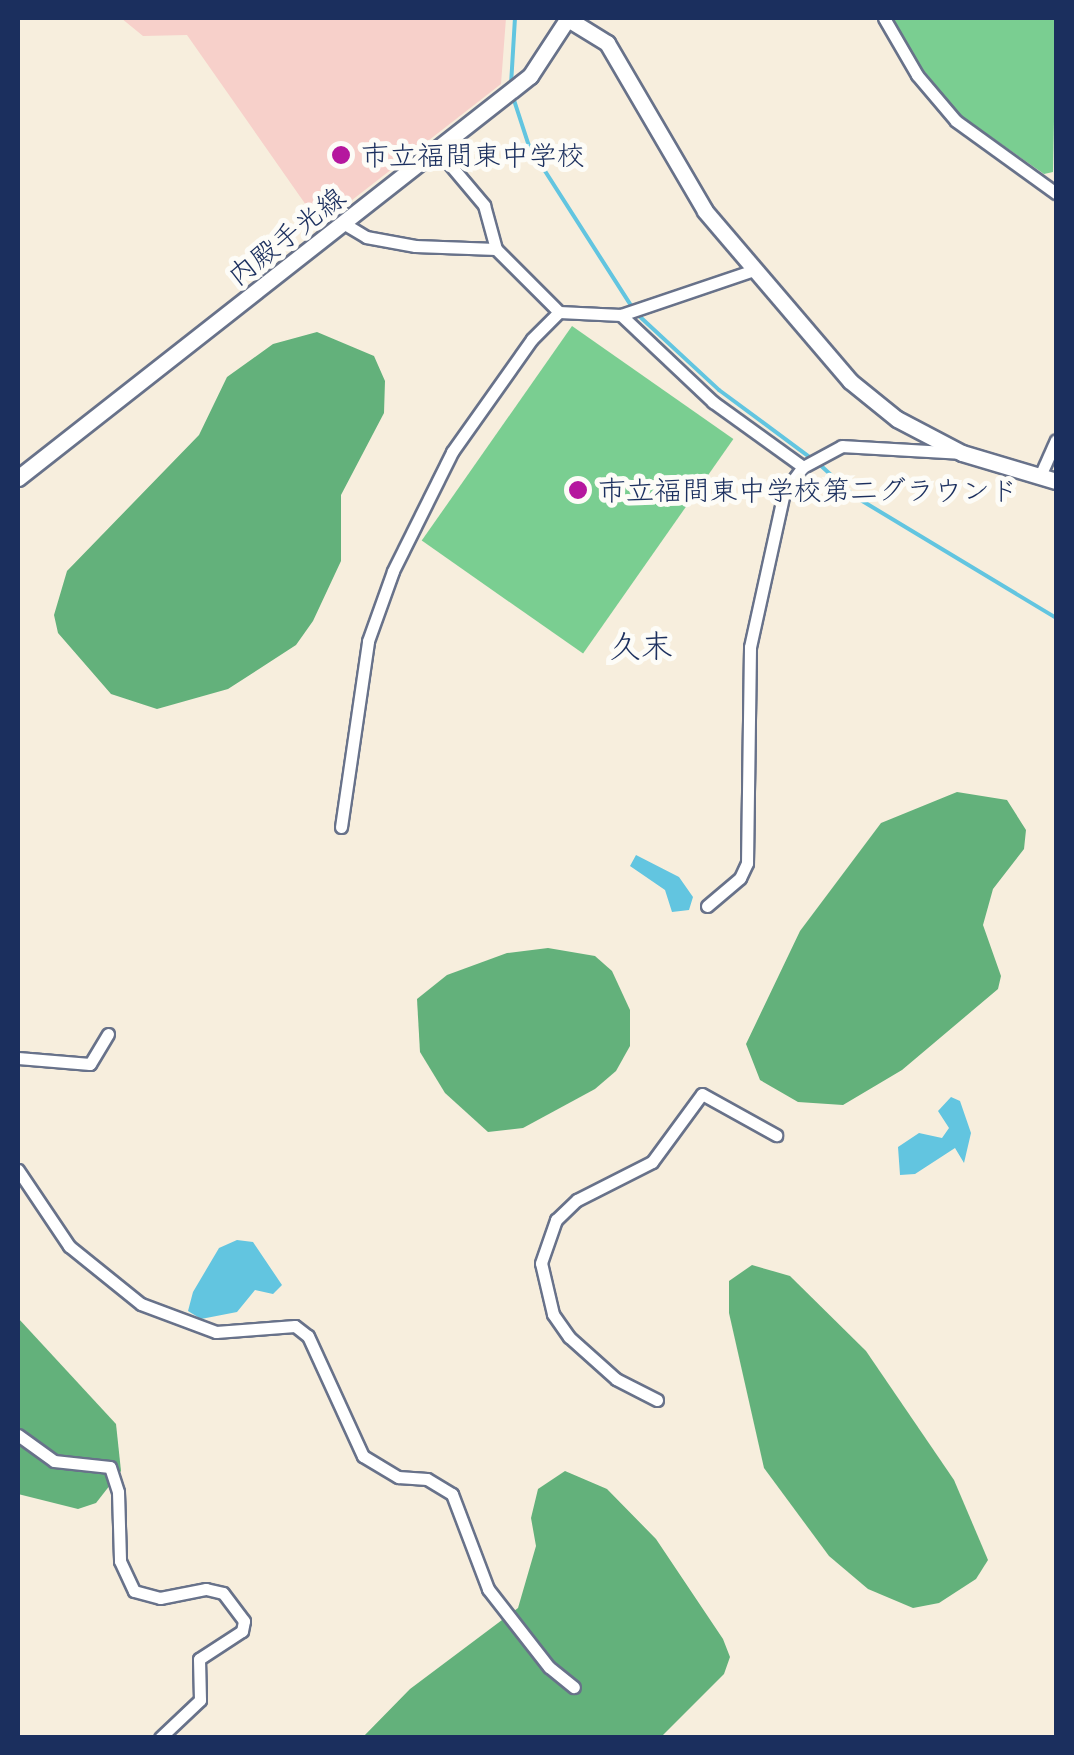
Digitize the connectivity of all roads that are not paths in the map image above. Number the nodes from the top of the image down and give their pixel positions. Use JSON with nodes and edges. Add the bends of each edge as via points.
{"nodes":[{"id":1,"x":568,"y":18,"type":"edge"},
{"id":2,"x":884,"y":18,"type":"edge"},
{"id":3,"x":436,"y":148,"type":"junction"},
{"id":4,"x":1056,"y":190,"type":"edge"},
{"id":5,"x":342,"y":223,"type":"junction"},
{"id":6,"x":496,"y":249,"type":"junction"},
{"id":7,"x":754,"y":270,"type":"junction"},
{"id":8,"x":559,"y":312,"type":"junction"},
{"id":9,"x":622,"y":315,"type":"junction"},
{"id":10,"x":1056,"y":440,"type":"edge"},
{"id":11,"x":962,"y":453,"type":"junction"},
{"id":12,"x":803,"y":468,"type":"junction"},
{"id":13,"x":1040,"y":476,"type":"junction"},
{"id":14,"x":18,"y":478,"type":"edge"},
{"id":15,"x":1056,"y":481,"type":"edge"},
{"id":16,"x":342,"y":827,"type":"dead end"},
{"id":17,"x":708,"y":906,"type":"dead end"},
{"id":18,"x":108,"y":1034,"type":"dead end"},
{"id":19,"x":18,"y":1058,"type":"edge"},
{"id":20,"x":776,"y":1135,"type":"dead end"},
{"id":21,"x":18,"y":1170,"type":"edge"},
{"id":22,"x":656,"y":1400,"type":"dead end"},
{"id":23,"x":18,"y":1435,"type":"edge"},
{"id":24,"x":574,"y":1688,"type":"dead end"},
{"id":25,"x":160,"y":1738,"type":"edge"}],
"edges":[{"from":1,"to":3,"type":"main road","name":"内殿手光線","via":[[530,76]]},
{"from":1,"to":7,"type":"main road","via":[[615,54],[682,176]]},
{"from":2,"to":4,"type":"street","via":[[916,75],[956,121]]},
{"from":3,"to":5,"type":"main road","name":"内殿手光線"},
{"from":3,"to":6,"type":"street","via":[[484,205]]},
{"from":5,"to":6,"type":"street","via":[[382,240]]},
{"from":5,"to":14,"type":"main road","name":"内殿手光線"},
{"from":6,"to":8,"type":"street"},
{"from":7,"to":9,"type":"street"},
{"from":7,"to":11,"type":"main road","via":[[873,402]]},
{"from":8,"to":9,"type":"street"},
{"from":8,"to":16,"type":"street","via":[[452,452],[393,571],[368,641]]},
{"from":9,"to":12,"type":"street","via":[[713,402]]},
{"from":10,"to":13,"type":"street"},
{"from":11,"to":12,"type":"street","via":[[842,446]]},
{"from":11,"to":13,"type":"main road"},
{"from":12,"to":17,"type":"street","via":[[784,492],[750,647],[747,863]]},
{"from":13,"to":15,"type":"main road"},
{"from":18,"to":19,"type":"street","via":[[90,1064]]},
{"from":20,"to":22,"type":"street","via":[[702,1094],[652,1162],[576,1200],[556,1220],[542,1263],[553,1314],[616,1378]]},
{"from":21,"to":24,"type":"street","via":[[69,1246],[141,1304],[216,1332],[295,1326],[308,1336],[364,1456],[398,1477],[427,1480],[452,1494],[488,1589],[549,1667]]},
{"from":23,"to":25,"type":"street","via":[[54,1460],[110,1466],[118,1492],[120,1561],[134,1591],[160,1598],[206,1589],[222,1594],[244,1621],[242,1632],[199,1659],[200,1700]]}]}
